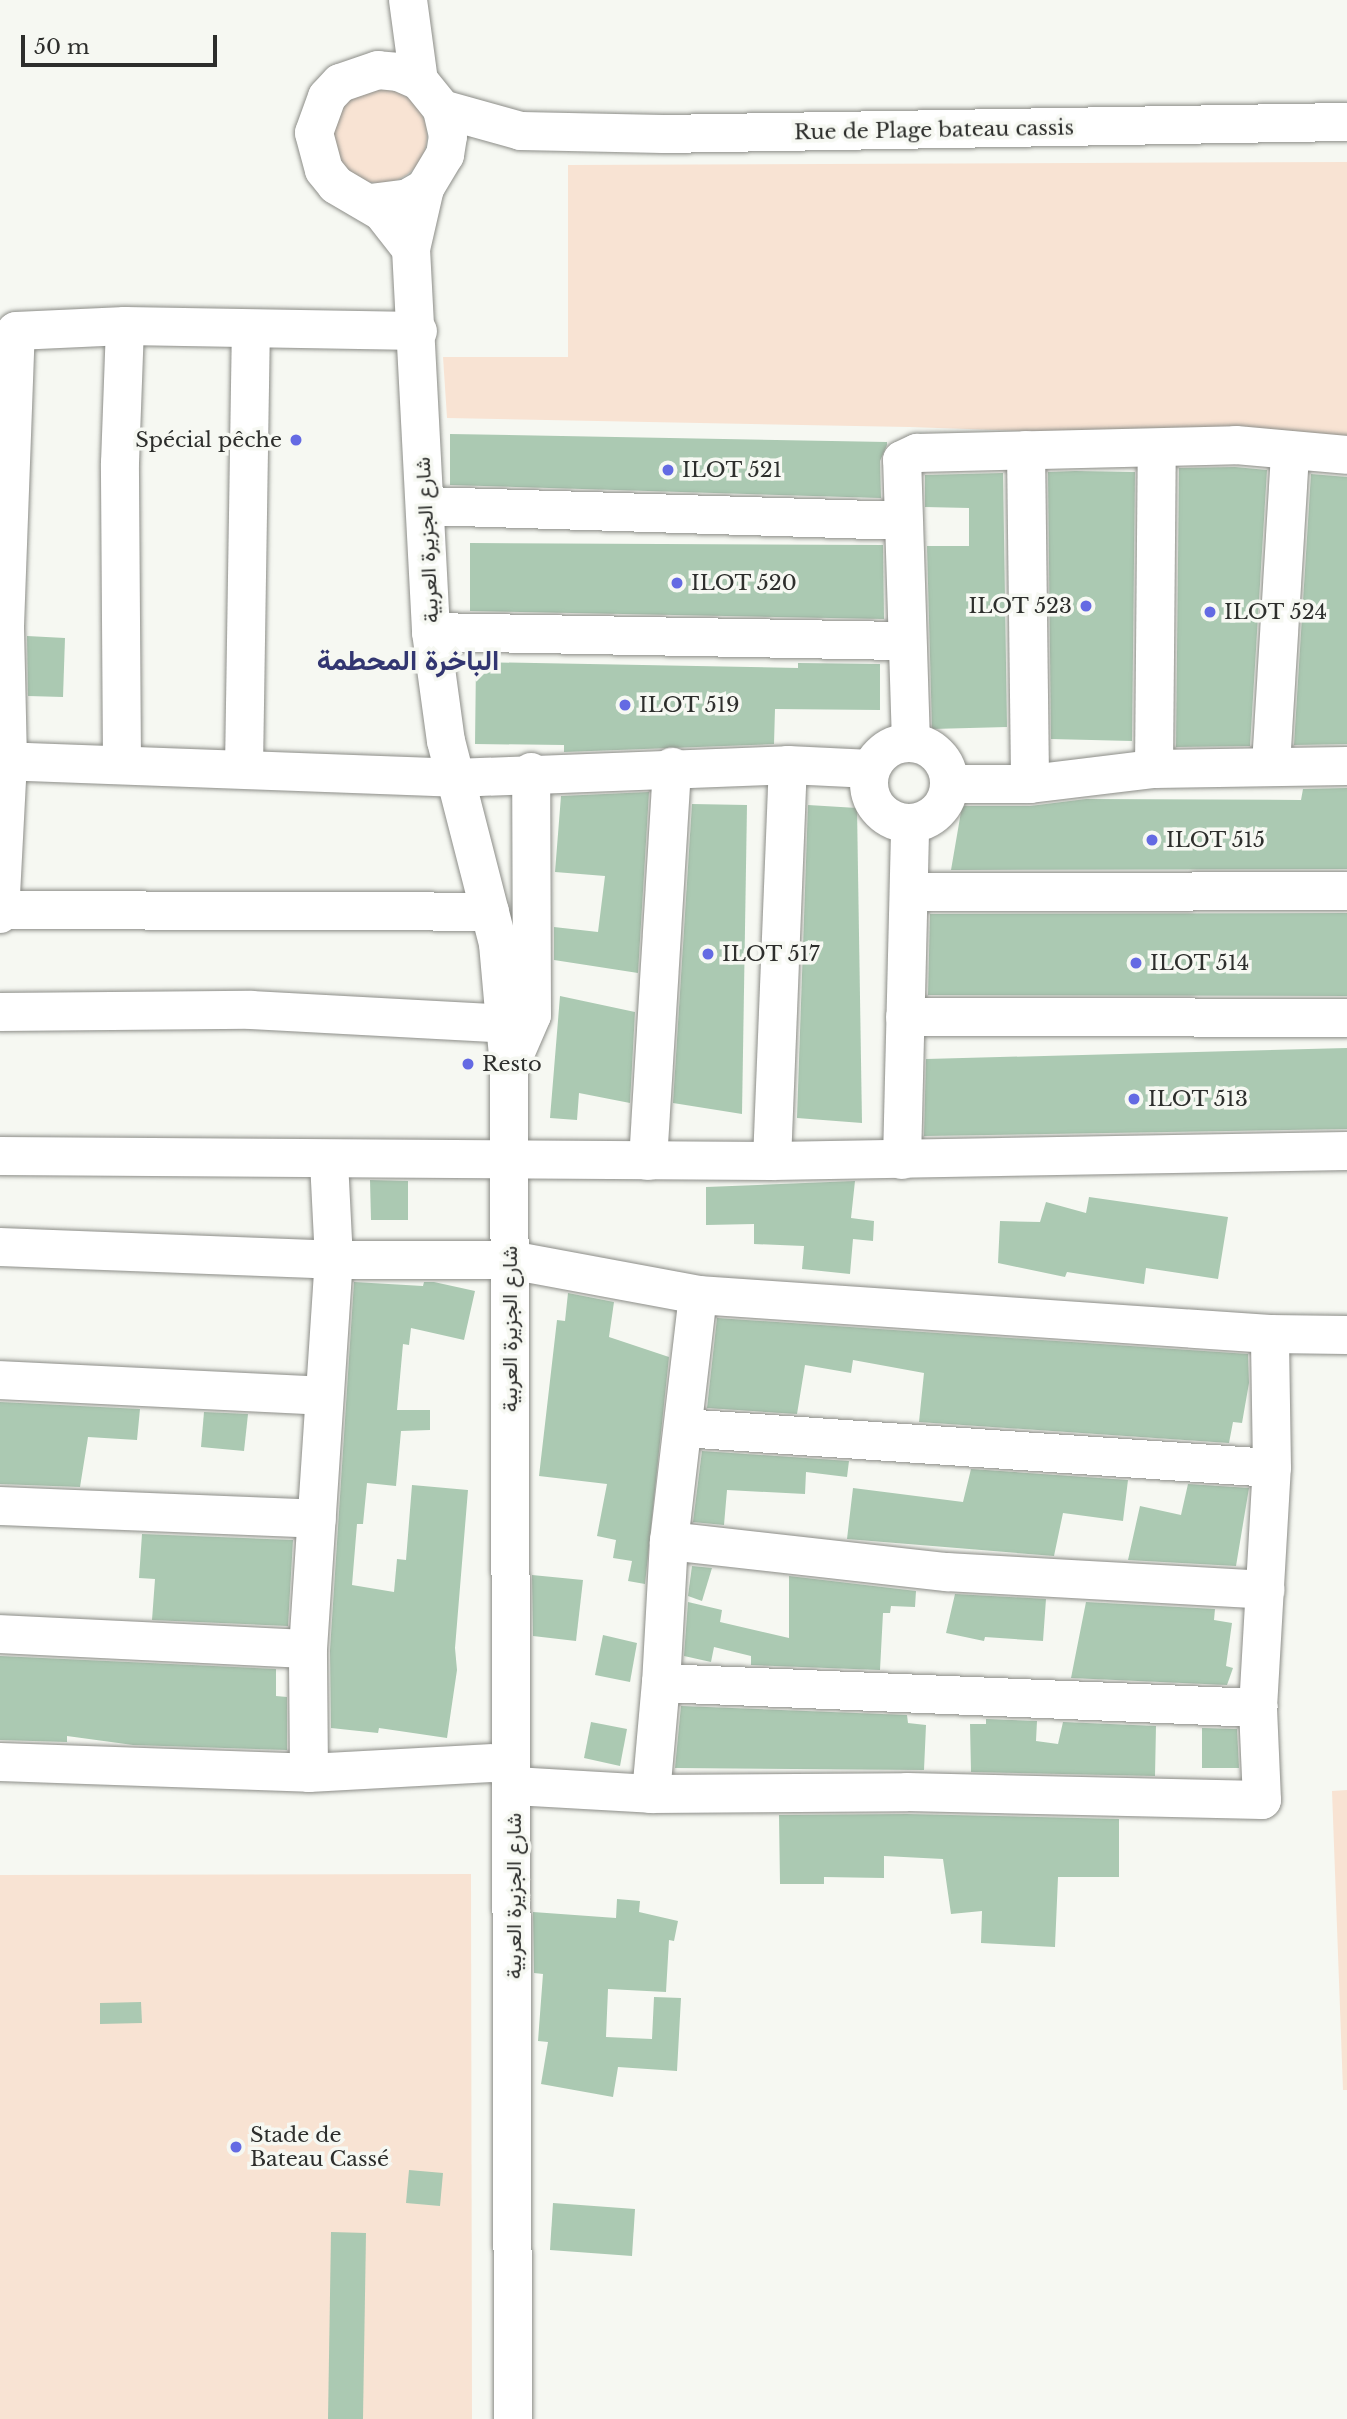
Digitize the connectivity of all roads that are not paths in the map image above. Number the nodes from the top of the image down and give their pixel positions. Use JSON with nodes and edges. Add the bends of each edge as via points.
{"nodes":[{"id":1,"x":408,"y":0,"type":"edge"},
{"id":2,"x":430,"y":95,"type":"junction"},
{"id":3,"x":1347,"y":122,"type":"edge"},
{"id":4,"x":521,"y":131,"type":"junction"},
{"id":5,"x":446,"y":155,"type":"junction"},
{"id":6,"x":425,"y":188,"type":"junction"},
{"id":7,"x":370,"y":203,"type":"junction"},
{"id":8,"x":411,"y":249,"type":"junction"},
{"id":9,"x":125,"y":326,"type":"junction"},
{"id":10,"x":8,"y":331,"type":"edge"},
{"id":11,"x":251,"y":331,"type":"junction"},
{"id":12,"x":418,"y":331,"type":"junction"},
{"id":13,"x":1157,"y":449,"type":"junction"},
{"id":14,"x":1026,"y":450,"type":"junction"},
{"id":15,"x":1290,"y":451,"type":"junction"},
{"id":16,"x":1347,"y":455,"type":"edge"},
{"id":17,"x":6,"y":499,"type":"edge"},
{"id":18,"x":427,"y":506,"type":"junction"},
{"id":19,"x":904,"y":521,"type":"junction"},
{"id":20,"x":3,"y":626,"type":"edge"},
{"id":21,"x":431,"y":632,"type":"junction"},
{"id":22,"x":906,"y":641,"type":"junction"},
{"id":23,"x":911,"y":743,"type":"junction"},
{"id":24,"x":4,"y":761,"type":"edge"},
{"id":25,"x":122,"y":764,"type":"junction"},
{"id":26,"x":788,"y":765,"type":"junction"},
{"id":27,"x":1271,"y":765,"type":"junction"},
{"id":28,"x":1347,"y":766,"type":"edge"},
{"id":29,"x":672,"y":767,"type":"junction"},
{"id":30,"x":244,"y":768,"type":"junction"},
{"id":31,"x":871,"y":769,"type":"junction"},
{"id":32,"x":1154,"y":769,"type":"junction"},
{"id":33,"x":531,"y":772,"type":"junction"},
{"id":34,"x":455,"y":778,"type":"junction"},
{"id":35,"x":950,"y":784,"type":"junction"},
{"id":36,"x":1030,"y":784,"type":"junction"},
{"id":37,"x":910,"y":824,"type":"junction"},
{"id":38,"x":1347,"y":891,"type":"edge"},
{"id":39,"x":910,"y":892,"type":"junction"},
{"id":40,"x":0,"y":911,"type":"edge"},
{"id":41,"x":491,"y":912,"type":"junction"},
{"id":42,"x":0,"y":1012,"type":"edge"},
{"id":43,"x":905,"y":1017,"type":"junction"},
{"id":44,"x":1347,"y":1018,"type":"edge"},
{"id":45,"x":506,"y":1024,"type":"junction"},
{"id":46,"x":509,"y":1067,"type":"junction"},
{"id":47,"x":1347,"y":1151,"type":"edge"},
{"id":48,"x":0,"y":1156,"type":"edge"},
{"id":49,"x":902,"y":1160,"type":"junction"},
{"id":50,"x":329,"y":1161,"type":"junction"},
{"id":51,"x":511,"y":1161,"type":"junction"},
{"id":52,"x":648,"y":1161,"type":"junction"},
{"id":53,"x":772,"y":1161,"type":"junction"},
{"id":54,"x":0,"y":1247,"type":"edge"},
{"id":55,"x":334,"y":1260,"type":"junction"},
{"id":56,"x":510,"y":1261,"type":"junction"},
{"id":57,"x":698,"y":1295,"type":"junction"},
{"id":58,"x":1270,"y":1334,"type":"junction"},
{"id":59,"x":1347,"y":1335,"type":"edge"},
{"id":60,"x":0,"y":1380,"type":"edge"},
{"id":61,"x":324,"y":1396,"type":"junction"},
{"id":62,"x":683,"y":1428,"type":"junction"},
{"id":63,"x":1272,"y":1468,"type":"junction"},
{"id":64,"x":0,"y":1506,"type":"edge"},
{"id":65,"x":317,"y":1520,"type":"junction"},
{"id":66,"x":669,"y":1541,"type":"junction"},
{"id":67,"x":1265,"y":1590,"type":"junction"},
{"id":68,"x":0,"y":1634,"type":"edge"},
{"id":69,"x":308,"y":1649,"type":"junction"},
{"id":70,"x":661,"y":1684,"type":"junction"},
{"id":71,"x":1258,"y":1708,"type":"junction"},
{"id":72,"x":0,"y":1762,"type":"edge"},
{"id":73,"x":309,"y":1773,"type":"junction"},
{"id":74,"x":513,"y":1774,"type":"junction"},
{"id":75,"x":651,"y":1794,"type":"junction"},
{"id":76,"x":513,"y":2419,"type":"edge"}],
"edges":[{"from":1,"to":2,"type":"street"},
{"from":2,"to":4,"type":"street","name":"Rue de Plage bateau cassis"},
{"from":2,"to":5,"type":"street","via":[[448,136]]},
{"from":2,"to":7,"type":"street","via":[[399,72],[357,74],[340,83],[318,114],[314,133],[324,170],[336,186]]},
{"from":3,"to":4,"type":"street","name":"Rue de Plage bateau cassis","via":[[663,134]]},
{"from":4,"to":5,"type":"street","name":"Rue de Plage bateau cassis"},
{"from":5,"to":6,"type":"street"},
{"from":6,"to":7,"type":"street","via":[[408,198]]},
{"from":6,"to":8,"type":"street"},
{"from":7,"to":8,"type":"street","via":[[393,223]]},
{"from":8,"to":12,"type":"street","name":"شارع الجزيرة العربية"},
{"from":9,"to":10,"type":"street"},
{"from":9,"to":11,"type":"street"},
{"from":9,"to":25,"type":"street","via":[[120,463]]},
{"from":10,"to":17,"type":"street"},
{"from":11,"to":12,"type":"street"},
{"from":11,"to":30,"type":"street"},
{"from":12,"to":18,"type":"street","name":"شارع الجزيرة العربية"},
{"from":13,"to":14,"type":"street"},
{"from":13,"to":15,"type":"street","via":[[1237,445]]},
{"from":13,"to":32,"type":"street"},
{"from":14,"to":19,"type":"street","via":[[917,453],[902,460]]},
{"from":14,"to":36,"type":"street"},
{"from":15,"to":16,"type":"street"},
{"from":15,"to":27,"type":"street"},
{"from":17,"to":20,"type":"street"},
{"from":18,"to":19,"type":"street"},
{"from":18,"to":21,"type":"street","name":"شارع الجزيرة العربية"},
{"from":19,"to":22,"type":"street"},
{"from":20,"to":24,"type":"street"},
{"from":21,"to":22,"type":"street"},
{"from":21,"to":34,"type":"street","name":"شارع الجزيرة العربية","via":[[439,704]]},
{"from":22,"to":23,"type":"street"},
{"from":23,"to":31,"type":"street","via":[[887,749]]},
{"from":23,"to":35,"type":"street","via":[[934,751]]},
{"from":24,"to":25,"type":"street"},
{"from":24,"to":40,"type":"street"},
{"from":25,"to":30,"type":"street"},
{"from":26,"to":29,"type":"street"},
{"from":26,"to":31,"type":"street"},
{"from":26,"to":53,"type":"street"},
{"from":27,"to":28,"type":"street"},
{"from":27,"to":32,"type":"street"},
{"from":29,"to":33,"type":"street"},
{"from":29,"to":52,"type":"street"},
{"from":30,"to":34,"type":"street"},
{"from":31,"to":37,"type":"street","via":[[868,782],[876,807],[897,822]]},
{"from":32,"to":36,"type":"street"},
{"from":33,"to":34,"type":"street"},
{"from":33,"to":46,"type":"street","via":[[532,1015],[525,1041]]},
{"from":34,"to":41,"type":"street","name":"شارع الجزيرة العربية"},
{"from":35,"to":36,"type":"street"},
{"from":35,"to":37,"type":"street","via":[[933,817]]},
{"from":37,"to":39,"type":"street"},
{"from":38,"to":39,"type":"street"},
{"from":39,"to":43,"type":"street"},
{"from":40,"to":41,"type":"street"},
{"from":41,"to":45,"type":"street","name":"شارع الجزيرة العربية"},
{"from":42,"to":45,"type":"street","via":[[251,1010]]},
{"from":43,"to":44,"type":"street"},
{"from":43,"to":49,"type":"street"},
{"from":45,"to":46,"type":"street","name":"شارع الجزيرة العربية"},
{"from":46,"to":51,"type":"street","name":"شارع الجزيرة العربية"},
{"from":47,"to":49,"type":"street"},
{"from":48,"to":50,"type":"street"},
{"from":49,"to":53,"type":"street"},
{"from":50,"to":51,"type":"street"},
{"from":50,"to":55,"type":"street"},
{"from":51,"to":52,"type":"street"},
{"from":51,"to":56,"type":"street","name":"شارع الجزيرة العربية"},
{"from":52,"to":53,"type":"street"},
{"from":54,"to":55,"type":"street"},
{"from":55,"to":56,"type":"street"},
{"from":55,"to":61,"type":"street"},
{"from":56,"to":57,"type":"street"},
{"from":56,"to":74,"type":"street","name":"شارع الجزيرة العربية"},
{"from":57,"to":58,"type":"street"},
{"from":57,"to":62,"type":"street"},
{"from":58,"to":59,"type":"street"},
{"from":58,"to":63,"type":"street"},
{"from":60,"to":61,"type":"street"},
{"from":61,"to":65,"type":"street"},
{"from":62,"to":63,"type":"street"},
{"from":62,"to":66,"type":"street"},
{"from":63,"to":67,"type":"street"},
{"from":64,"to":65,"type":"street"},
{"from":65,"to":69,"type":"street"},
{"from":66,"to":67,"type":"street","via":[[947,1572]]},
{"from":66,"to":70,"type":"street"},
{"from":67,"to":71,"type":"street"},
{"from":68,"to":69,"type":"street"},
{"from":69,"to":73,"type":"street"},
{"from":70,"to":71,"type":"street"},
{"from":70,"to":75,"type":"street"},
{"from":71,"to":75,"type":"street","via":[[1262,1800],[907,1792]]},
{"from":72,"to":73,"type":"street"},
{"from":73,"to":74,"type":"street"},
{"from":74,"to":75,"type":"street"},
{"from":74,"to":76,"type":"street","name":"شارع الجزيرة العربية"}]}
